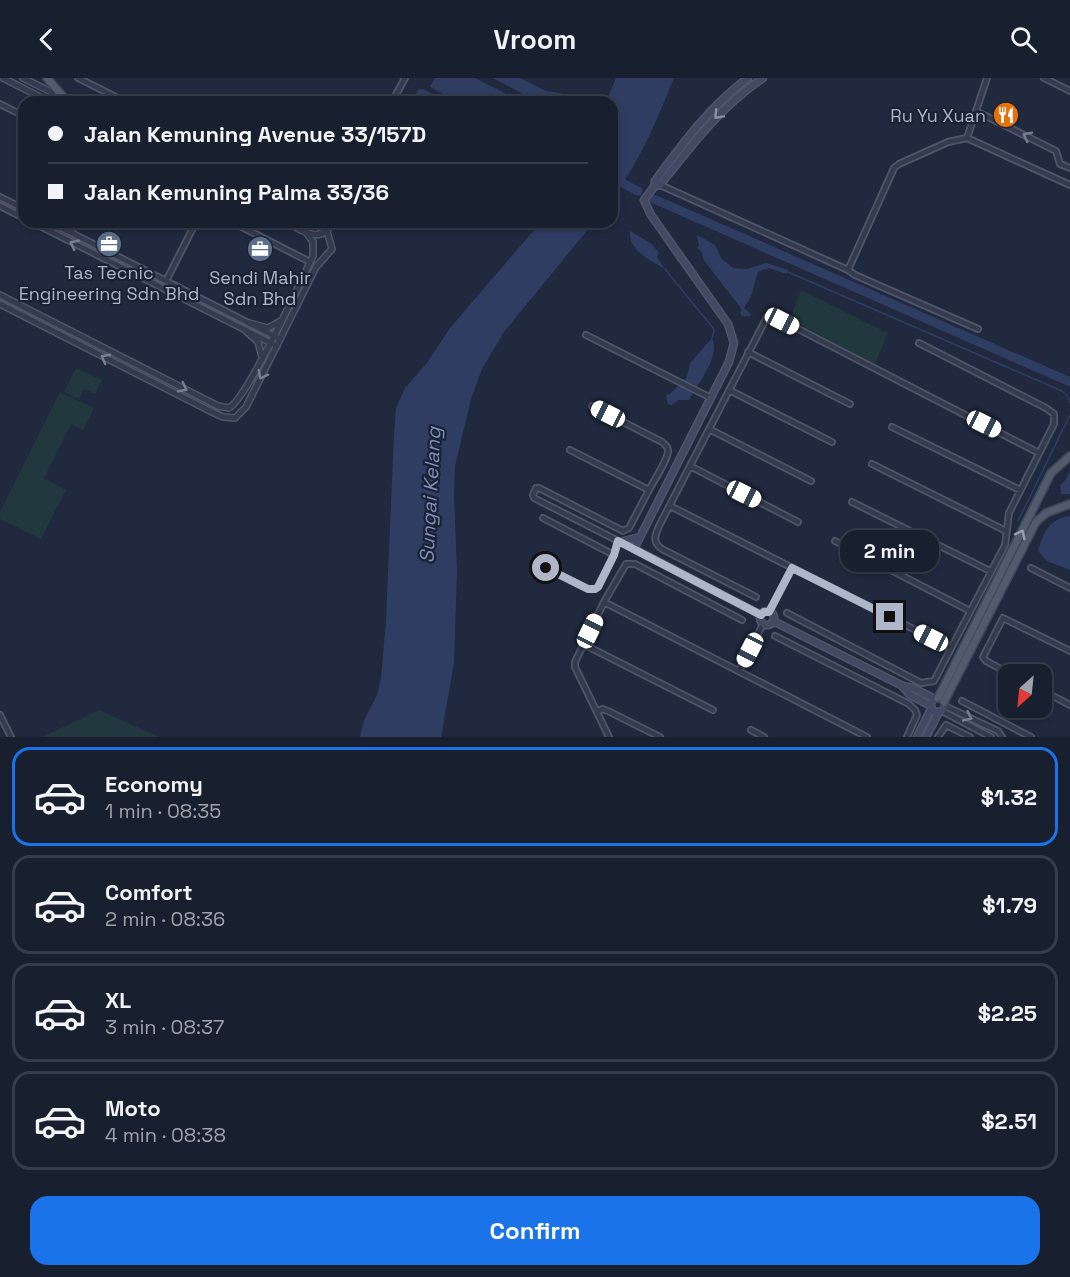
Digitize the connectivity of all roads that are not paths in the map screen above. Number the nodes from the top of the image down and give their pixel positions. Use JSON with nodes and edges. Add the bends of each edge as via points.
{"nodes":[{"id":1,"x":3,"y":78,"type":"edge"},
{"id":2,"x":23,"y":78,"type":"edge"},
{"id":3,"x":47,"y":78,"type":"edge"},
{"id":4,"x":78,"y":78,"type":"edge"},
{"id":5,"x":405,"y":78,"type":"edge"},
{"id":6,"x":748,"y":78,"type":"edge"},
{"id":7,"x":763,"y":78,"type":"edge"},
{"id":8,"x":987,"y":78,"type":"edge"},
{"id":9,"x":1044,"y":78,"type":"edge"},
{"id":10,"x":1070,"y":91,"type":"edge"},
{"id":11,"x":38,"y":96,"type":"edge"},
{"id":12,"x":60,"y":96,"type":"edge"},
{"id":13,"x":64,"y":96,"type":"edge"},
{"id":14,"x":114,"y":96,"type":"edge"},
{"id":15,"x":396,"y":96,"type":"edge"},
{"id":16,"x":0,"y":105,"type":"edge"},
{"id":17,"x":976,"y":111,"type":"junction"},
{"id":18,"x":18,"y":113,"type":"edge"},
{"id":19,"x":967,"y":138,"type":"junction"},
{"id":20,"x":1060,"y":164,"type":"junction"},
{"id":21,"x":1070,"y":168,"type":"edge"},
{"id":22,"x":1054,"y":178,"type":"junction"},
{"id":23,"x":656,"y":185,"type":"junction"},
{"id":24,"x":1070,"y":185,"type":"edge"},
{"id":25,"x":0,"y":197,"type":"edge"},
{"id":26,"x":0,"y":206,"type":"edge"},
{"id":27,"x":18,"y":206,"type":"edge"},
{"id":28,"x":18,"y":215,"type":"edge"},
{"id":29,"x":44,"y":228,"type":"edge"},
{"id":30,"x":62,"y":228,"type":"edge"},
{"id":31,"x":70,"y":228,"type":"edge"},
{"id":32,"x":193,"y":228,"type":"edge"},
{"id":33,"x":244,"y":228,"type":"edge"},
{"id":34,"x":298,"y":228,"type":"edge"},
{"id":35,"x":321,"y":228,"type":"edge"},
{"id":36,"x":329,"y":228,"type":"edge"},
{"id":37,"x":327,"y":231,"type":"junction"},
{"id":38,"x":306,"y":232,"type":"junction"},
{"id":39,"x":73,"y":234,"type":"junction"},
{"id":40,"x":310,"y":262,"type":"junction"},
{"id":41,"x":848,"y":270,"type":"junction"},
{"id":42,"x":166,"y":281,"type":"junction"},
{"id":43,"x":0,"y":295,"type":"edge"},
{"id":44,"x":0,"y":304,"type":"edge"},
{"id":45,"x":280,"y":321,"type":"junction"},
{"id":46,"x":249,"y":324,"type":"junction"},
{"id":47,"x":978,"y":329,"type":"dead end"},
{"id":48,"x":246,"y":331,"type":"junction"},
{"id":49,"x":586,"y":335,"type":"dead end"},
{"id":50,"x":273,"y":336,"type":"junction"},
{"id":51,"x":280,"y":339,"type":"junction"},
{"id":52,"x":270,"y":343,"type":"junction"},
{"id":53,"x":919,"y":343,"type":"dead end"},
{"id":54,"x":277,"y":346,"type":"junction"},
{"id":55,"x":748,"y":352,"type":"junction"},
{"id":56,"x":262,"y":359,"type":"junction"},
{"id":57,"x":729,"y":390,"type":"junction"},
{"id":58,"x":711,"y":398,"type":"junction"},
{"id":59,"x":850,"y":404,"type":"dead end"},
{"id":60,"x":592,"y":406,"type":"dead end"},
{"id":61,"x":892,"y":427,"type":"dead end"},
{"id":62,"x":709,"y":429,"type":"junction"},
{"id":63,"x":832,"y":442,"type":"dead end"},
{"id":64,"x":570,"y":450,"type":"dead end"},
{"id":65,"x":1039,"y":453,"type":"junction"},
{"id":66,"x":1070,"y":456,"type":"edge"},
{"id":67,"x":872,"y":464,"type":"dead end"},
{"id":68,"x":690,"y":466,"type":"junction"},
{"id":69,"x":811,"y":481,"type":"dead end"},
{"id":70,"x":648,"y":490,"type":"junction"},
{"id":71,"x":1020,"y":490,"type":"junction"},
{"id":72,"x":548,"y":492,"type":"junction"},
{"id":73,"x":543,"y":502,"type":"junction"},
{"id":74,"x":852,"y":502,"type":"dead end"},
{"id":75,"x":1070,"y":504,"type":"edge"},
{"id":76,"x":670,"y":506,"type":"junction"},
{"id":77,"x":543,"y":518,"type":"dead end"},
{"id":78,"x":798,"y":522,"type":"dead end"},
{"id":79,"x":1006,"y":531,"type":"junction"},
{"id":80,"x":641,"y":536,"type":"junction"},
{"id":81,"x":835,"y":541,"type":"dead end"},
{"id":82,"x":620,"y":542,"type":"junction"},
{"id":83,"x":634,"y":549,"type":"junction"},
{"id":84,"x":614,"y":555,"type":"junction"},
{"id":85,"x":546,"y":568,"type":"dead end"},
{"id":86,"x":792,"y":568,"type":"junction"},
{"id":87,"x":1031,"y":568,"type":"dead end"},
{"id":88,"x":990,"y":571,"type":"junction"},
{"id":89,"x":1070,"y":588,"type":"edge"},
{"id":90,"x":756,"y":597,"type":"dead end"},
{"id":91,"x":604,"y":602,"type":"junction"},
{"id":92,"x":970,"y":611,"type":"junction"},
{"id":93,"x":769,"y":612,"type":"junction"},
{"id":94,"x":787,"y":613,"type":"dead end"},
{"id":95,"x":761,"y":615,"type":"junction"},
{"id":96,"x":742,"y":620,"type":"dead end"},
{"id":97,"x":773,"y":621,"type":"junction"},
{"id":98,"x":763,"y":624,"type":"junction"},
{"id":99,"x":775,"y":636,"type":"dead end"},
{"id":100,"x":583,"y":645,"type":"junction"},
{"id":101,"x":951,"y":648,"type":"junction"},
{"id":102,"x":1070,"y":651,"type":"edge"},
{"id":103,"x":998,"y":668,"type":"edge"},
{"id":104,"x":739,"y":671,"type":"junction"},
{"id":105,"x":903,"y":686,"type":"junction"},
{"id":106,"x":1052,"y":696,"type":"edge"},
{"id":107,"x":962,"y":701,"type":"dead end"},
{"id":108,"x":940,"y":705,"type":"junction"},
{"id":109,"x":1070,"y":705,"type":"edge"},
{"id":110,"x":931,"y":707,"type":"junction"},
{"id":111,"x":712,"y":710,"type":"dead end"},
{"id":112,"x":597,"y":712,"type":"junction"},
{"id":113,"x":0,"y":715,"type":"edge"},
{"id":114,"x":751,"y":730,"type":"dead end"},
{"id":115,"x":11,"y":737,"type":"edge"},
{"id":116,"x":609,"y":737,"type":"edge"},
{"id":117,"x":660,"y":737,"type":"edge"},
{"id":118,"x":764,"y":737,"type":"edge"},
{"id":119,"x":867,"y":737,"type":"edge"},
{"id":120,"x":907,"y":737,"type":"edge"},
{"id":121,"x":917,"y":737,"type":"edge"},
{"id":122,"x":926,"y":737,"type":"edge"},
{"id":123,"x":938,"y":737,"type":"edge"},
{"id":124,"x":970,"y":737,"type":"edge"},
{"id":125,"x":991,"y":737,"type":"edge"},
{"id":126,"x":1002,"y":737,"type":"edge"},
{"id":127,"x":1031,"y":737,"type":"edge"}],
"edges":[{"from":1,"to":11,"type":"street"},
{"from":2,"to":12,"type":"street"},
{"from":3,"to":13,"type":"main road"},
{"from":4,"to":14,"type":"street"},
{"from":5,"to":15,"type":"street"},
{"from":6,"to":23,"type":"main road","via":[[715,105],[685,140]]},
{"from":7,"to":23,"type":"main road","one_way":true,"via":[[721,112]]},
{"from":8,"to":17,"type":"street"},
{"from":9,"to":10,"type":"street"},
{"from":16,"to":18,"type":"street"},
{"from":17,"to":19,"type":"street"},
{"from":20,"to":17,"type":"street","one_way":true,"via":[[1056,151]]},
{"from":19,"to":22,"type":"street"},
{"from":19,"to":41,"type":"street","via":[[948,142],[894,168]]},
{"from":20,"to":21,"type":"street"},
{"from":20,"to":22,"type":"street"},
{"from":22,"to":24,"type":"street"},
{"from":23,"to":41,"type":"street"},
{"from":23,"to":58,"type":"main road","via":[[644,204],[731,330],[733,350]]},
{"from":25,"to":27,"type":"street"},
{"from":26,"to":28,"type":"street"},
{"from":48,"to":29,"type":"street","one_way":true},
{"from":30,"to":39,"type":"street"},
{"from":31,"to":39,"type":"street"},
{"from":32,"to":42,"type":"street"},
{"from":33,"to":40,"type":"street"},
{"from":34,"to":38,"type":"street"},
{"from":35,"to":37,"type":"street"},
{"from":36,"to":37,"type":"street"},
{"from":37,"to":38,"type":"street","via":[[316,236]]},
{"from":37,"to":51,"type":"street","via":[[332,249],[316,267]]},
{"from":38,"to":40,"type":"street","via":[[314,247]]},
{"from":39,"to":42,"type":"street"},
{"from":40,"to":45,"type":"street"},
{"from":41,"to":47,"type":"street"},
{"from":42,"to":46,"type":"street"},
{"from":43,"to":56,"type":"street","one_way":true,"via":[[224,408],[238,402]]},
{"from":54,"to":44,"type":"street","one_way":true,"via":[[244,411],[230,418],[132,373]]},
{"from":45,"to":46,"type":"street","via":[[268,328]]},
{"from":45,"to":50,"type":"street"},
{"from":46,"to":50,"type":"street"},
{"from":48,"to":52,"type":"street"},
{"from":48,"to":56,"type":"street","via":[[258,342]]},
{"from":49,"to":58,"type":"street"},
{"from":50,"to":51,"type":"street"},
{"from":50,"to":52,"type":"street"},
{"from":51,"to":54,"type":"street"},
{"from":52,"to":54,"type":"street"},
{"from":52,"to":56,"type":"street"},
{"from":53,"to":65,"type":"street","via":[[1054,414],[1054,424]]},
{"from":55,"to":57,"type":"street"},
{"from":55,"to":59,"type":"street"},
{"from":55,"to":65,"type":"street","via":[[767,317],[777,318]]},
{"from":57,"to":62,"type":"street"},
{"from":57,"to":63,"type":"street"},
{"from":58,"to":80,"type":"main road"},
{"from":60,"to":70,"type":"street","via":[[666,446],[668,450]]},
{"from":61,"to":71,"type":"street"},
{"from":62,"to":68,"type":"street"},
{"from":62,"to":69,"type":"street"},
{"from":64,"to":70,"type":"street"},
{"from":65,"to":71,"type":"street"},
{"from":108,"to":66,"type":"main road","one_way":true,"via":[[1051,473]]},
{"from":67,"to":79,"type":"street"},
{"from":68,"to":76,"type":"street"},
{"from":68,"to":78,"type":"street"},
{"from":70,"to":72,"type":"street","via":[[629,528],[623,531]]},
{"from":71,"to":79,"type":"street"},
{"from":72,"to":73,"type":"street"},
{"from":72,"to":73,"type":"street","via":[[537,488],[533,495]]},
{"from":73,"to":82,"type":"street"},
{"from":74,"to":88,"type":"street"},
{"from":75,"to":108,"type":"main road","via":[[1046,513],[1036,522]]},
{"from":76,"to":86,"type":"street"},
{"from":76,"to":90,"type":"street","via":[[655,535],[656,544]]},
{"from":77,"to":84,"type":"street"},
{"from":79,"to":88,"type":"street","via":[[1005,545]]},
{"from":80,"to":82,"type":"main road"},
{"from":80,"to":83,"type":"main road"},
{"from":81,"to":92,"type":"street"},
{"from":82,"to":83,"type":"street"},
{"from":82,"to":84,"type":"street"},
{"from":83,"to":95,"type":"main road"},
{"from":84,"to":85,"type":"street","via":[[595,589]]},
{"from":86,"to":93,"type":"street"},
{"from":86,"to":101,"type":"street"},
{"from":87,"to":89,"type":"street"},
{"from":88,"to":92,"type":"street"},
{"from":91,"to":96,"type":"street","via":[[626,564],[635,564]]},
{"from":91,"to":100,"type":"street"},
{"from":91,"to":104,"type":"street"},
{"from":92,"to":101,"type":"street"},
{"from":93,"to":95,"type":"main road"},
{"from":93,"to":97,"type":"main road"},
{"from":94,"to":101,"type":"street","via":[[921,683],[934,681]]},
{"from":95,"to":98,"type":"main road"},
{"from":97,"to":98,"type":"main road"},
{"from":97,"to":105,"type":"main road"},
{"from":98,"to":104,"type":"street"},
{"from":99,"to":120,"type":"street","via":[[902,700],[917,712]]},
{"from":100,"to":111,"type":"street"},
{"from":100,"to":112,"type":"street","via":[[575,667]]},
{"from":102,"to":103,"type":"street","via":[[1003,618],[984,660]]},
{"from":104,"to":119,"type":"street"},
{"from":105,"to":108,"type":"main road"},
{"from":105,"to":110,"type":"main road"},
{"from":106,"to":109,"type":"street"},
{"from":107,"to":127,"type":"street"},
{"from":108,"to":110,"type":"main road"},
{"from":108,"to":110,"type":"main road"},
{"from":108,"to":122,"type":"main road"},
{"from":108,"to":125,"type":"street"},
{"from":108,"to":126,"type":"street","one_way":true,"via":[[999,731]]},
{"from":110,"to":121,"type":"main road"},
{"from":112,"to":116,"type":"street"},
{"from":112,"to":117,"type":"street","via":[[608,711]]},
{"from":113,"to":115,"type":"street"},
{"from":114,"to":118,"type":"street"},
{"from":123,"to":124,"type":"street","via":[[947,725]]}]}
